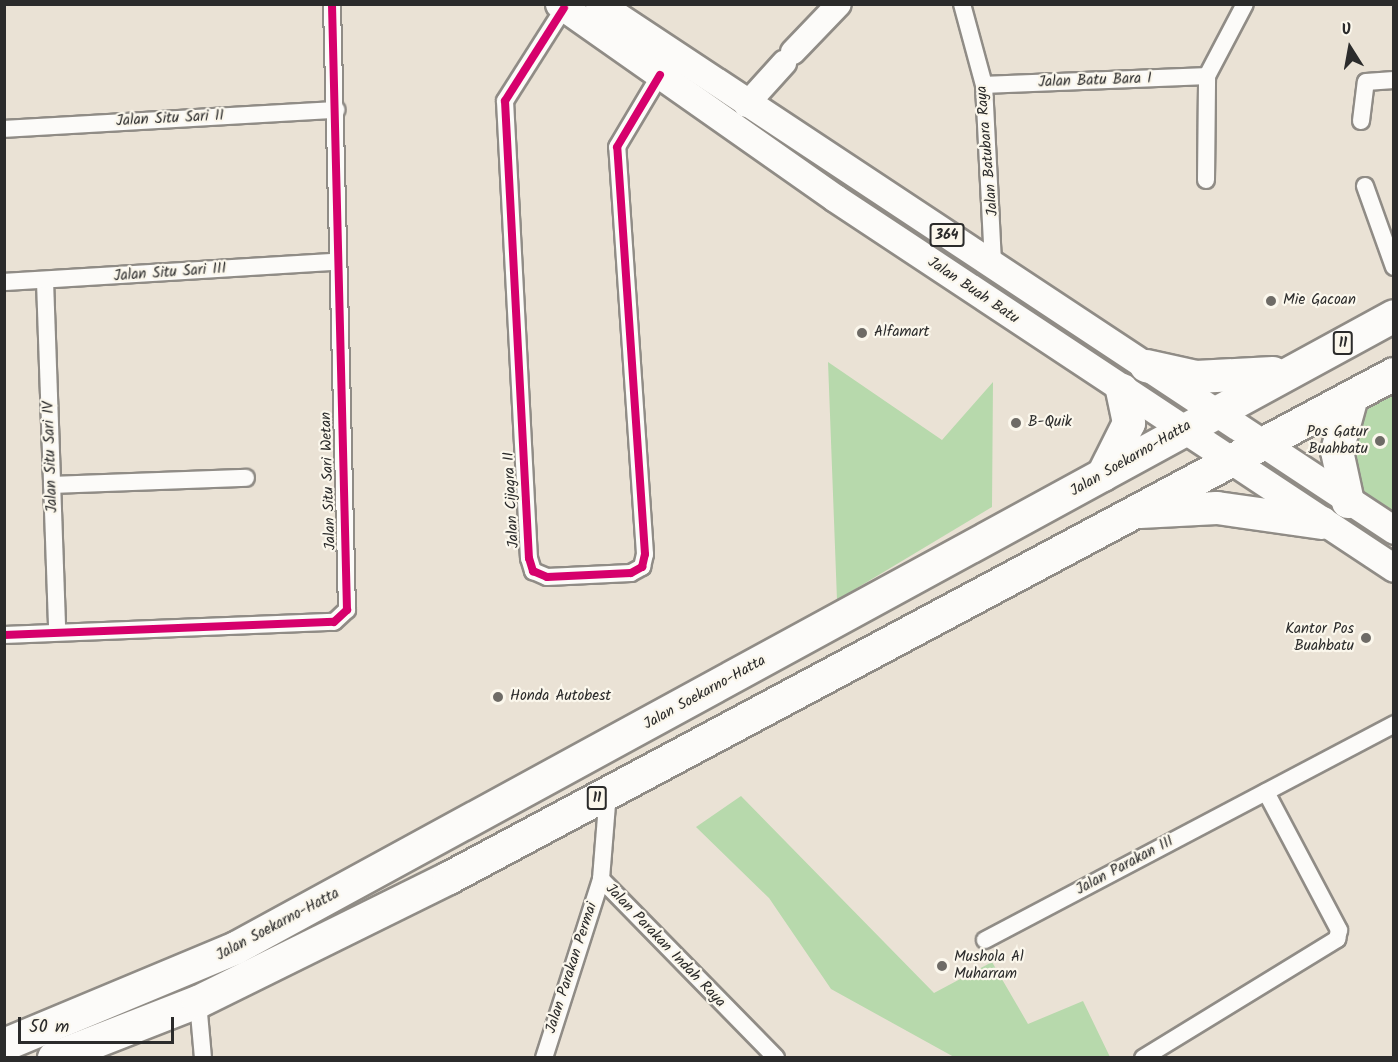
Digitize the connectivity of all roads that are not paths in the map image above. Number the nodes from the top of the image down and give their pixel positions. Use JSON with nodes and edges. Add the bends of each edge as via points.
{"nodes":[{"id":1,"x":332,"y":4,"type":"edge"},
{"id":2,"x":599,"y":4,"type":"edge"},
{"id":3,"x":839,"y":4,"type":"edge"},
{"id":4,"x":962,"y":4,"type":"edge"},
{"id":5,"x":1245,"y":4,"type":"edge"},
{"id":6,"x":561,"y":6,"type":"edge"},
{"id":7,"x":660,"y":75,"type":"junction"},
{"id":8,"x":1207,"y":76,"type":"junction"},
{"id":9,"x":1394,"y":80,"type":"edge"},
{"id":10,"x":984,"y":85,"type":"junction"},
{"id":11,"x":746,"y":105,"type":"junction"},
{"id":12,"x":336,"y":110,"type":"junction"},
{"id":13,"x":1361,"y":120,"type":"dead end"},
{"id":14,"x":4,"y":129,"type":"edge"},
{"id":15,"x":1206,"y":180,"type":"dead end"},
{"id":16,"x":1365,"y":186,"type":"dead end"},
{"id":17,"x":335,"y":262,"type":"junction"},
{"id":18,"x":993,"y":264,"type":"junction"},
{"id":19,"x":1394,"y":267,"type":"edge"},
{"id":20,"x":45,"y":281,"type":"junction"},
{"id":21,"x":4,"y":282,"type":"edge"},
{"id":22,"x":1394,"y":316,"type":"edge"},
{"id":23,"x":1146,"y":366,"type":"junction"},
{"id":24,"x":1292,"y":371,"type":"junction"},
{"id":25,"x":1394,"y":374,"type":"edge"},
{"id":26,"x":1122,"y":390,"type":"junction"},
{"id":27,"x":1352,"y":397,"type":"junction"},
{"id":28,"x":1214,"y":412,"type":"junction"},
{"id":29,"x":1182,"y":430,"type":"junction"},
{"id":30,"x":1266,"y":444,"type":"junction"},
{"id":31,"x":1230,"y":462,"type":"junction"},
{"id":32,"x":1103,"y":476,"type":"junction"},
{"id":33,"x":246,"y":478,"type":"dead end"},
{"id":34,"x":52,"y":485,"type":"junction"},
{"id":35,"x":1348,"y":502,"type":"junction"},
{"id":36,"x":1127,"y":513,"type":"junction"},
{"id":37,"x":1322,"y":523,"type":"junction"},
{"id":38,"x":1394,"y":530,"type":"edge"},
{"id":39,"x":1394,"y":568,"type":"edge"},
{"id":40,"x":57,"y":632,"type":"junction"},
{"id":41,"x":4,"y":635,"type":"edge"},
{"id":42,"x":1394,"y":724,"type":"edge"},
{"id":43,"x":1266,"y":792,"type":"junction"},
{"id":44,"x":606,"y":803,"type":"junction"},
{"id":45,"x":601,"y":879,"type":"junction"},
{"id":46,"x":985,"y":940,"type":"dead end"},
{"id":47,"x":198,"y":1002,"type":"junction"},
{"id":48,"x":4,"y":1045,"type":"edge"},
{"id":49,"x":773,"y":1057,"type":"edge"},
{"id":50,"x":54,"y":1058,"type":"edge"},
{"id":51,"x":203,"y":1058,"type":"edge"},
{"id":52,"x":543,"y":1058,"type":"edge"},
{"id":53,"x":1143,"y":1058,"type":"edge"}],
"edges":[{"from":1,"to":12,"type":"street","name":"Jalan Situ Sari Wetan"},
{"from":2,"to":11,"type":"main road","number":"364"},
{"from":3,"to":11,"type":"street"},
{"from":4,"to":10,"type":"street","name":"Jalan Batubara Raya"},
{"from":5,"to":8,"type":"street"},
{"from":6,"to":7,"type":"main road","name":"Jalan Buah Batu","number":"364"},
{"from":6,"to":7,"type":"street","name":"Jalan Cijagra II","via":[[505,101],[529,558],[533,571],[547,577],[631,573],[642,567],[645,554],[617,147]]},
{"from":7,"to":26,"type":"main road","name":"Jalan Buah Batu","number":"364"},
{"from":8,"to":10,"type":"street","name":"Jalan Batu Bara I"},
{"from":8,"to":15,"type":"street"},
{"from":9,"to":13,"type":"street","via":[[1366,82]]},
{"from":10,"to":18,"type":"street","name":"Jalan Batubara Raya"},
{"from":11,"to":18,"type":"main road","number":"364"},
{"from":12,"to":14,"type":"street","name":"Jalan Situ Sari II"},
{"from":12,"to":17,"type":"street","name":"Jalan Situ Sari Wetan"},
{"from":16,"to":19,"type":"street"},
{"from":17,"to":20,"type":"street","name":"Jalan Situ Sari III"},
{"from":17,"to":40,"type":"street","name":"Jalan Situ Sari Wetan","via":[[347,610],[334,622]]},
{"from":18,"to":23,"type":"main road","number":"364"},
{"from":20,"to":21,"type":"street","name":"Jalan Situ Sari III"},
{"from":20,"to":34,"type":"street","name":"Jalan Situ Sari IV"},
{"from":22,"to":24,"type":"highway","name":"Jalan Soekarno-Hatta","number":"11"},
{"from":23,"to":24,"type":"highway","via":[[1221,379]]},
{"from":23,"to":28,"type":"main road","number":"364"},
{"from":24,"to":28,"type":"highway","name":"Jalan Soekarno-Hatta","number":"11"},
{"from":25,"to":27,"type":"highway","name":"Jalan Soekarno-Hatta","number":"11"},
{"from":26,"to":29,"type":"main road","name":"Jalan Buah Batu","number":"364"},
{"from":26,"to":32,"type":"highway","via":[[1129,423]]},
{"from":27,"to":30,"type":"highway","name":"Jalan Soekarno-Hatta","number":"11"},
{"from":27,"to":35,"type":"highway","via":[[1337,451]]},
{"from":28,"to":29,"type":"highway","name":"Jalan Soekarno-Hatta","number":"11"},
{"from":28,"to":30,"type":"main road","number":"364"},
{"from":29,"to":31,"type":"main road","name":"Jalan Buah Batu","number":"364"},
{"from":29,"to":32,"type":"highway","name":"Jalan Soekarno-Hatta","number":"11"},
{"from":30,"to":31,"type":"highway","name":"Jalan Soekarno-Hatta","number":"11"},
{"from":30,"to":35,"type":"main road","number":"364"},
{"from":31,"to":36,"type":"highway","name":"Jalan Soekarno-Hatta","number":"11"},
{"from":31,"to":37,"type":"main road","name":"Jalan Buah Batu","number":"364"},
{"from":32,"to":48,"type":"highway","name":"Jalan Soekarno-Hatta","number":"11","via":[[236,948]]},
{"from":33,"to":34,"type":"street"},
{"from":34,"to":40,"type":"street","name":"Jalan Situ Sari IV"},
{"from":35,"to":38,"type":"main road","number":"364"},
{"from":36,"to":37,"type":"highway","via":[[1217,508]]},
{"from":36,"to":44,"type":"highway","name":"Jalan Soekarno-Hatta","number":"11"},
{"from":37,"to":39,"type":"main road","name":"Jalan Buah Batu","number":"364"},
{"from":40,"to":41,"type":"street","name":"Jalan Situ Sari Wetan"},
{"from":42,"to":43,"type":"street","name":"Jalan Parakan III"},
{"from":43,"to":46,"type":"street","name":"Jalan Parakan III"},
{"from":43,"to":53,"type":"street","via":[[1340,930],[1330,947]]},
{"from":44,"to":45,"type":"street","name":"Jalan Parakan Indah Raya"},
{"from":44,"to":47,"type":"highway","name":"Jalan Soekarno-Hatta","number":"11"},
{"from":45,"to":49,"type":"street","name":"Jalan Parakan Indah Raya"},
{"from":45,"to":52,"type":"street","name":"Jalan Parakan Permai"},
{"from":47,"to":50,"type":"highway","name":"Jalan Soekarno-Hatta","number":"11"},
{"from":47,"to":51,"type":"street"}]}
